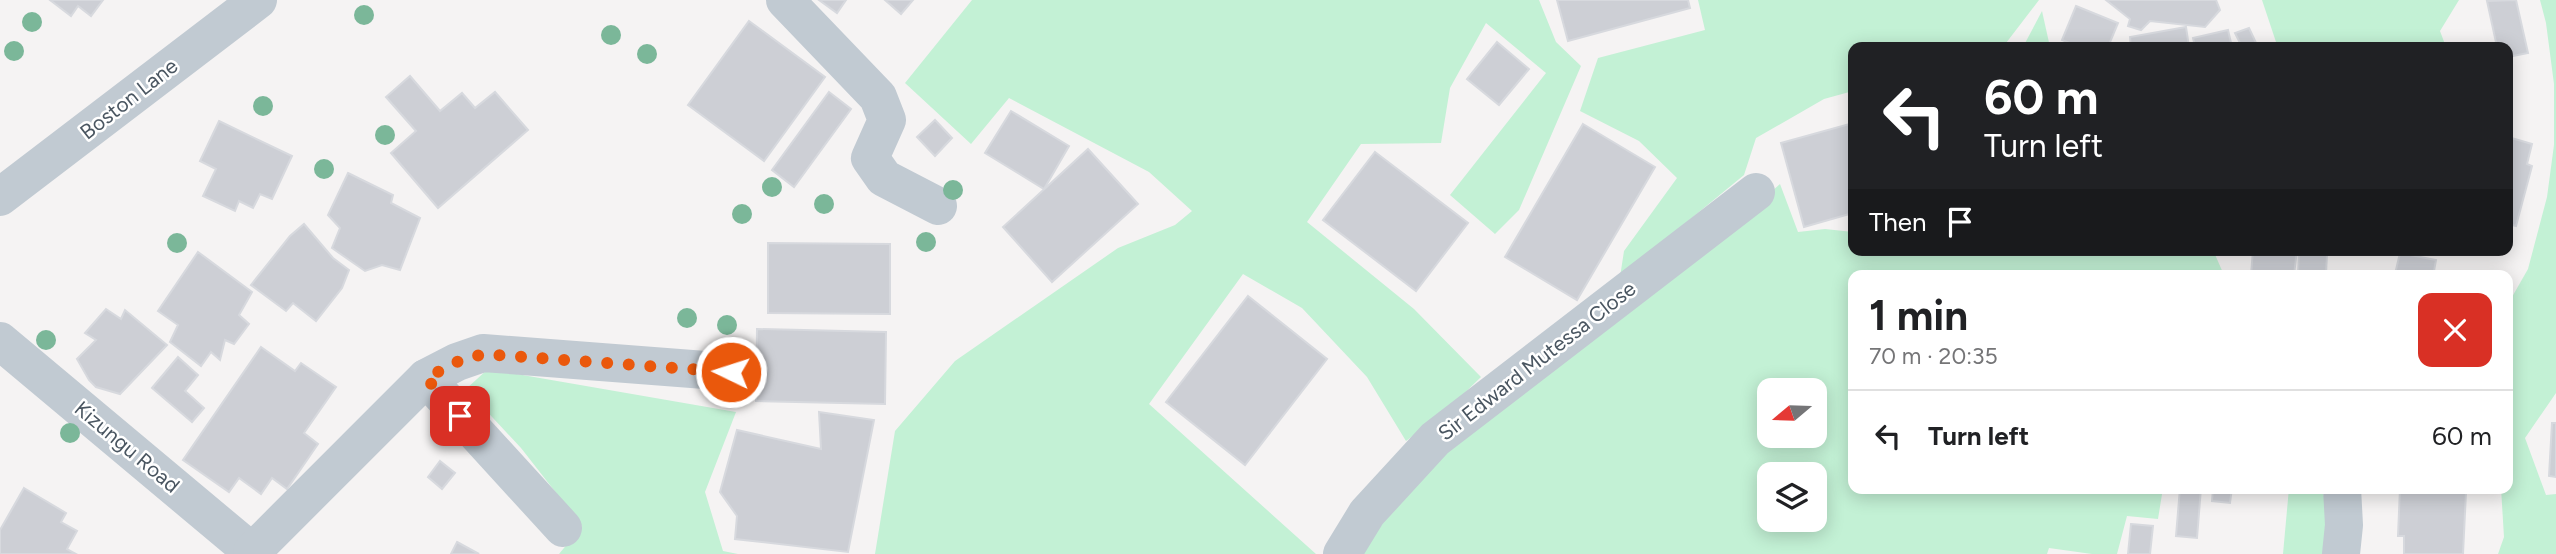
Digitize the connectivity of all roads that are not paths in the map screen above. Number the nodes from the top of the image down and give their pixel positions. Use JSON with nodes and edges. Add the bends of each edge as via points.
{"nodes":[{"id":1,"x":258,"y":0,"type":"edge"},
{"id":2,"x":785,"y":0,"type":"edge"},
{"id":3,"x":1756,"y":192,"type":"dead end"},
{"id":4,"x":0,"y":197,"type":"edge"},
{"id":5,"x":938,"y":206,"type":"dead end"},
{"id":6,"x":0,"y":341,"type":"edge"},
{"id":7,"x":731,"y":372,"type":"dead end"},
{"id":8,"x":426,"y":378,"type":"junction"},
{"id":9,"x":2342,"y":494,"type":"edge"},
{"id":10,"x":563,"y":528,"type":"dead end"},
{"id":11,"x":251,"y":553,"type":"edge"},
{"id":12,"x":1342,"y":554,"type":"edge"},
{"id":13,"x":2341,"y":554,"type":"edge"}],
"edges":[{"from":1,"to":4,"type":"street","name":"Boston Lane"},
{"from":2,"to":5,"type":"street","via":[[878,97],[887,120],[870,158],[884,178]]},
{"from":3,"to":12,"type":"street","name":"Sir Edward Mutessa Close","via":[[1436,439],[1367,513]]},
{"from":6,"to":11,"type":"street","name":"Kizungu Road"},
{"from":7,"to":8,"type":"street","via":[[483,354]]},
{"from":8,"to":10,"type":"street"},
{"from":8,"to":11,"type":"street"},
{"from":9,"to":13,"type":"street"}]}
